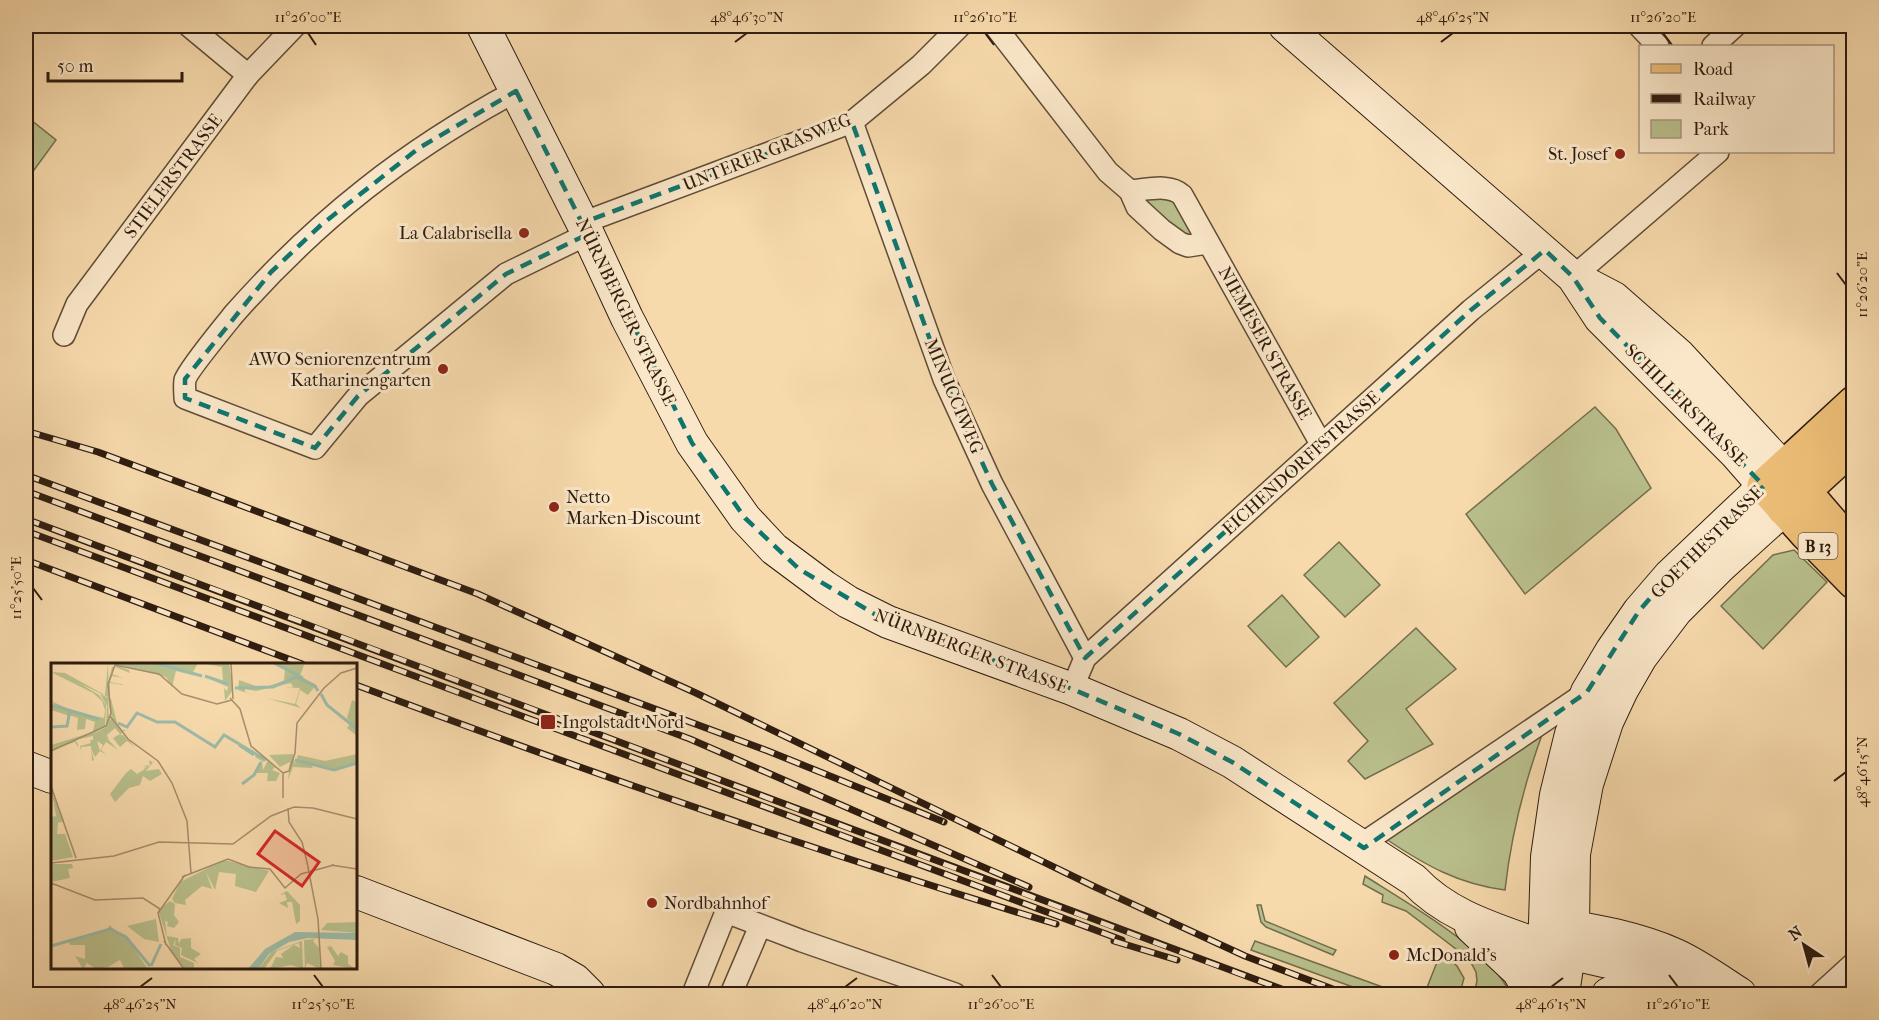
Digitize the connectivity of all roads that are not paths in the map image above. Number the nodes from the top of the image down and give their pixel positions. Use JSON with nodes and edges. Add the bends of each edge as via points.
{"nodes":[{"id":1,"x":189,"y":26,"type":"edge"},
{"id":2,"x":295,"y":26,"type":"edge"},
{"id":3,"x":483,"y":26,"type":"edge"},
{"id":4,"x":960,"y":26,"type":"edge"},
{"id":5,"x":995,"y":26,"type":"edge"},
{"id":6,"x":1639,"y":26,"type":"edge"},
{"id":7,"x":1735,"y":26,"type":"edge"},
{"id":8,"x":1299,"y":30,"type":"edge"},
{"id":9,"x":1657,"y":45,"type":"edge"},
{"id":10,"x":1714,"y":45,"type":"edge"},
{"id":11,"x":248,"y":75,"type":"junction"},
{"id":12,"x":516,"y":91,"type":"junction"},
{"id":13,"x":852,"y":122,"type":"junction"},
{"id":14,"x":1717,"y":153,"type":"edge"},
{"id":15,"x":1130,"y":191,"type":"junction"},
{"id":16,"x":585,"y":229,"type":"junction"},
{"id":17,"x":1208,"y":243,"type":"junction"},
{"id":18,"x":1545,"y":250,"type":"junction"},
{"id":19,"x":1573,"y":277,"type":"junction"},
{"id":20,"x":63,"y":335,"type":"dead end"},
{"id":21,"x":1854,"y":404,"type":"edge"},
{"id":22,"x":1321,"y":444,"type":"junction"},
{"id":23,"x":1854,"y":445,"type":"edge"},
{"id":24,"x":1784,"y":489,"type":"junction"},
{"id":25,"x":1854,"y":549,"type":"edge"},
{"id":26,"x":1854,"y":582,"type":"edge"},
{"id":27,"x":1085,"y":658,"type":"junction"},
{"id":28,"x":1072,"y":689,"type":"junction"},
{"id":29,"x":1587,"y":692,"type":"junction"},
{"id":30,"x":26,"y":767,"type":"edge"},
{"id":31,"x":51,"y":777,"type":"edge"},
{"id":32,"x":1364,"y":848,"type":"junction"},
{"id":33,"x":1414,"y":880,"type":"junction"},
{"id":34,"x":357,"y":892,"type":"edge"},
{"id":35,"x":1455,"y":912,"type":"junction"},
{"id":36,"x":760,"y":926,"type":"junction"},
{"id":37,"x":1558,"y":937,"type":"junction"},
{"id":38,"x":1854,"y":963,"type":"edge"},
{"id":39,"x":545,"y":966,"type":"junction"},
{"id":40,"x":1665,"y":972,"type":"junction"},
{"id":41,"x":1730,"y":988,"type":"edge"},
{"id":42,"x":569,"y":994,"type":"edge"},
{"id":43,"x":589,"y":994,"type":"edge"},
{"id":44,"x":693,"y":994,"type":"edge"},
{"id":45,"x":731,"y":994,"type":"edge"},
{"id":46,"x":955,"y":994,"type":"edge"},
{"id":47,"x":1531,"y":994,"type":"edge"},
{"id":48,"x":1538,"y":994,"type":"edge"},
{"id":49,"x":1563,"y":994,"type":"edge"},
{"id":50,"x":1608,"y":994,"type":"edge"},
{"id":51,"x":1820,"y":994,"type":"edge"}],
"edges":[{"from":1,"to":11,"type":"street"},
{"from":2,"to":11,"type":"street","name":"STIELERSTRASSE"},
{"from":3,"to":12,"type":"street","name":"NÜRNBERGER STRASSE"},
{"from":4,"to":13,"type":"street","name":"UNTERER GRASWEG","via":[[921,65]]},
{"from":5,"to":15,"type":"street","via":[[1108,172]]},
{"from":6,"to":9,"type":"street"},
{"from":7,"to":10,"type":"street"},
{"from":8,"to":18,"type":"street","name":"SCHILLERSTRASSE"},
{"from":11,"to":20,"type":"street","name":"STIELERSTRASSE","via":[[77,304]]},
{"from":12,"to":16,"type":"street","name":"NÜRNBERGER STRASSE"},
{"from":12,"to":16,"type":"street","name":"UNTERER GRASWEG","via":[[419,148],[321,225],[271,272],[224,326],[185,379],[185,398],[315,448],[358,396],[506,274]]},
{"from":13,"to":16,"type":"street","name":"UNTERER GRASWEG"},
{"from":13,"to":27,"type":"street","name":"MINUCCIWEG","via":[[944,379],[992,484]]},
{"from":14,"to":19,"type":"street"},
{"from":15,"to":17,"type":"street","via":[[1137,207],[1162,231],[1188,246]]},
{"from":15,"to":17,"type":"street","name":"NIEMESER STRASSE","via":[[1178,191]]},
{"from":16,"to":28,"type":"street","name":"NÜRNBERGER STRASSE","via":[[692,443],[745,518],[774,549],[825,587],[880,619]]},
{"from":17,"to":22,"type":"street","name":"NIEMESER STRASSE"},
{"from":18,"to":19,"type":"street","name":"SCHILLERSTRASSE"},
{"from":18,"to":22,"type":"street","name":"EICHENDORFFSTRASSE","via":[[1470,310]]},
{"from":19,"to":24,"type":"street","name":"SCHILLERSTRASSE","via":[[1614,298],[1678,356]]},
{"from":21,"to":24,"type":"main road","name":"GOETHESTRASSE"},
{"from":22,"to":27,"type":"street","name":"EICHENDORFFSTRASSE"},
{"from":23,"to":24,"type":"main road","name":"GOETHESTRASSE"},
{"from":24,"to":25,"type":"main road","name":"SCHILLERSTRASSE","number":"B 13"},
{"from":24,"to":26,"type":"main road","name":"SCHILLERSTRASSE","number":"B 13"},
{"from":24,"to":29,"type":"street","name":"GOETHESTRASSE","via":[[1670,575],[1639,611]]},
{"from":24,"to":37,"type":"street","name":"GOETHESTRASSE","via":[[1720,567],[1676,611],[1622,690],[1587,784]]},
{"from":27,"to":28,"type":"street","name":"EICHENDORFFSTRASSE"},
{"from":28,"to":32,"type":"street","name":"NÜRNBERGER STRASSE","via":[[1179,734],[1232,762]]},
{"from":29,"to":32,"type":"street","via":[[1371,838]]},
{"from":29,"to":37,"type":"street","name":"GOETHESTRASSE","via":[[1571,734],[1556,795],[1547,857]]},
{"from":30,"to":31,"type":"street"},
{"from":32,"to":33,"type":"street","name":"NÜRNBERGER STRASSE"},
{"from":33,"to":35,"type":"street","name":"NÜRNBERGER STRASSE"},
{"from":33,"to":37,"type":"street","name":"NÜRNBERGER STRASSE"},
{"from":34,"to":39,"type":"street"},
{"from":35,"to":37,"type":"street","name":"NÜRNBERGER STRASSE"},
{"from":35,"to":47,"type":"street","via":[[1518,971]]},
{"from":36,"to":44,"type":"street","via":[[726,912]]},
{"from":36,"to":45,"type":"street"},
{"from":36,"to":46,"type":"street"},
{"from":37,"to":40,"type":"street","via":[[1600,961]]},
{"from":37,"to":41,"type":"street","via":[[1602,932],[1661,948]]},
{"from":37,"to":48,"type":"street"},
{"from":37,"to":49,"type":"street"},
{"from":38,"to":51,"type":"street"},
{"from":39,"to":42,"type":"street"},
{"from":39,"to":43,"type":"street","via":[[575,980]]},
{"from":40,"to":41,"type":"street"},
{"from":40,"to":50,"type":"street"}]}
